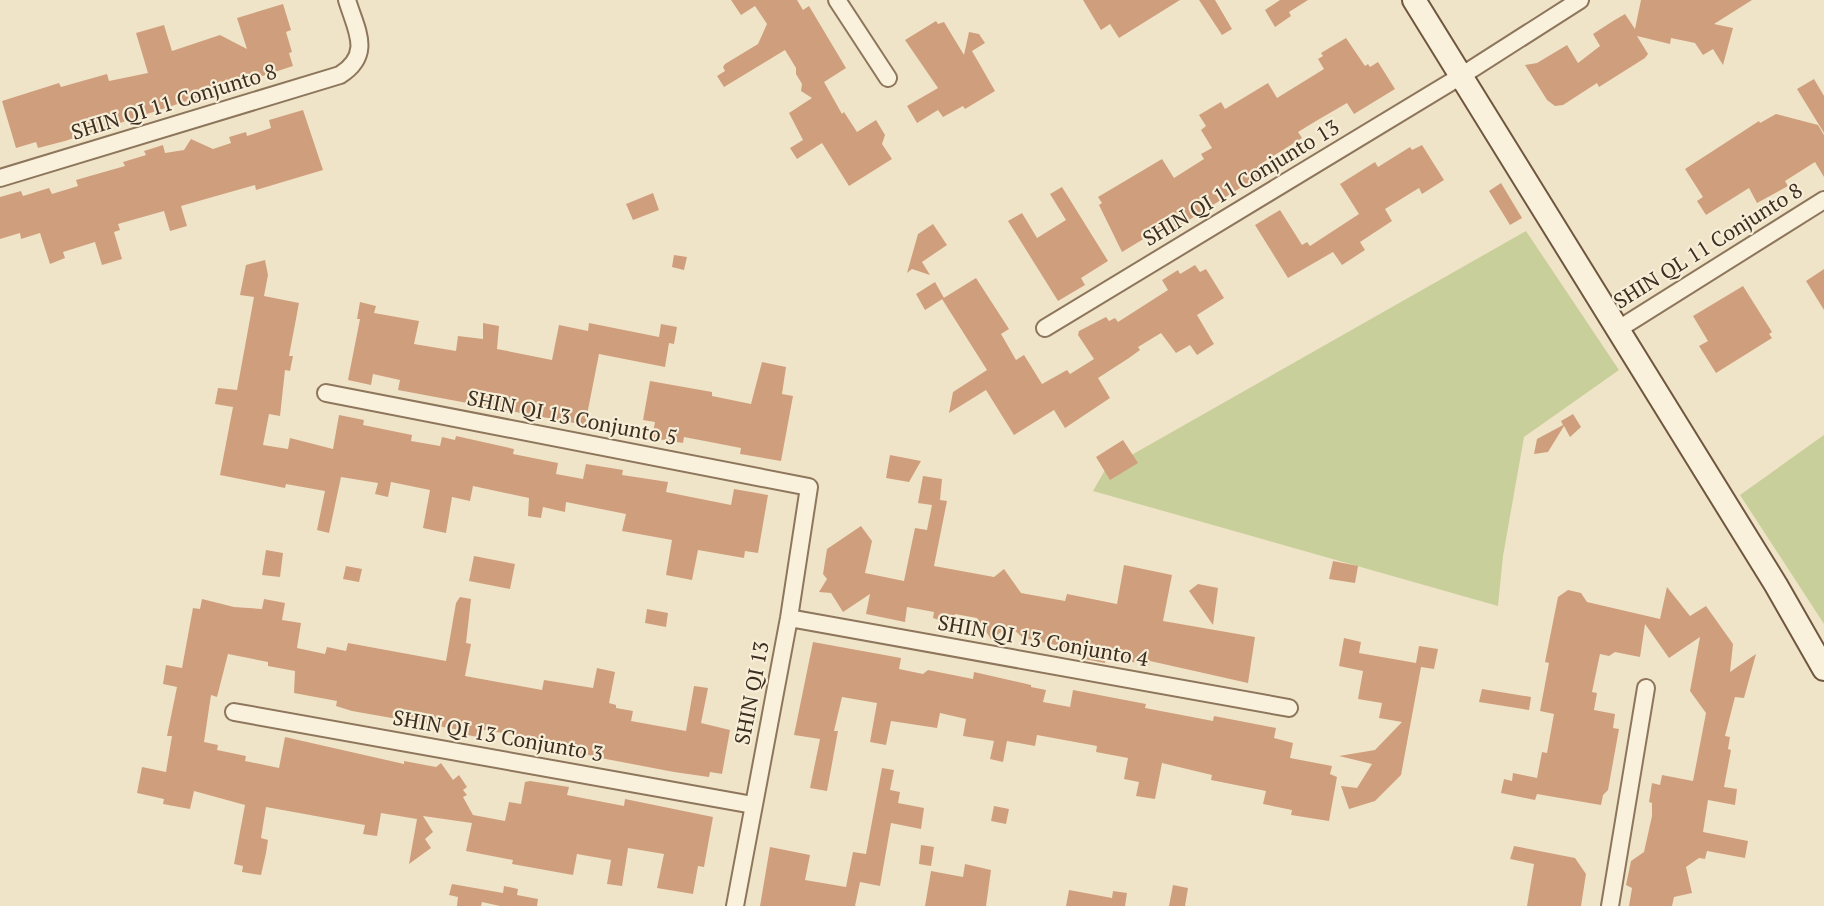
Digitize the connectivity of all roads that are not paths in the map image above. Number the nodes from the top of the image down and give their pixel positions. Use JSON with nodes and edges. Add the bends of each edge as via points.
{"nodes":[{"id":1,"x":347,"y":0,"type":"edge"},
{"id":2,"x":837,"y":0,"type":"edge"},
{"id":3,"x":1414,"y":0,"type":"edge"},
{"id":4,"x":1580,"y":0,"type":"edge"},
{"id":5,"x":1461,"y":76,"type":"junction"},
{"id":6,"x":888,"y":78,"type":"dead end"},
{"id":7,"x":0,"y":178,"type":"edge"},
{"id":8,"x":1824,"y":200,"type":"edge"},
{"id":9,"x":1045,"y":328,"type":"dead end"},
{"id":10,"x":1617,"y":330,"type":"junction"},
{"id":11,"x":326,"y":393,"type":"dead end"},
{"id":12,"x":809,"y":487,"type":"joint"},
{"id":13,"x":789,"y":618,"type":"junction"},
{"id":14,"x":1824,"y":669,"type":"edge"},
{"id":15,"x":1646,"y":688,"type":"dead end"},
{"id":16,"x":1288,"y":708,"type":"dead end"},
{"id":17,"x":234,"y":712,"type":"dead end"},
{"id":18,"x":753,"y":805,"type":"junction"},
{"id":19,"x":735,"y":906,"type":"edge"},
{"id":20,"x":1610,"y":906,"type":"edge"}],
"edges":[{"from":1,"to":7,"type":"street","name":"SHIN QI 11 Conjunto 8","via":[[361,50],[357,61],[340,75]]},
{"from":2,"to":6,"type":"street"},
{"from":3,"to":5,"type":"street"},
{"from":4,"to":5,"type":"street","name":"SHIN QI 11 Conjunto 13"},
{"from":5,"to":9,"type":"street","name":"SHIN QI 11 Conjunto 13"},
{"from":5,"to":10,"type":"street"},
{"from":8,"to":10,"type":"street","name":"SHIN QL 11 Conjunto 8"},
{"from":10,"to":14,"type":"street"},
{"from":11,"to":12,"type":"street","name":"SHIN QI 13 Conjunto 5"},
{"from":12,"to":13,"type":"street","name":"SHIN QI 13"},
{"from":13,"to":16,"type":"street","name":"SHIN QI 13 Conjunto 4"},
{"from":13,"to":18,"type":"street","name":"SHIN QI 13"},
{"from":15,"to":20,"type":"street"},
{"from":17,"to":18,"type":"street","name":"SHIN QI 13 Conjunto 3"},
{"from":18,"to":19,"type":"street","name":"SHIN QI 13"}]}
